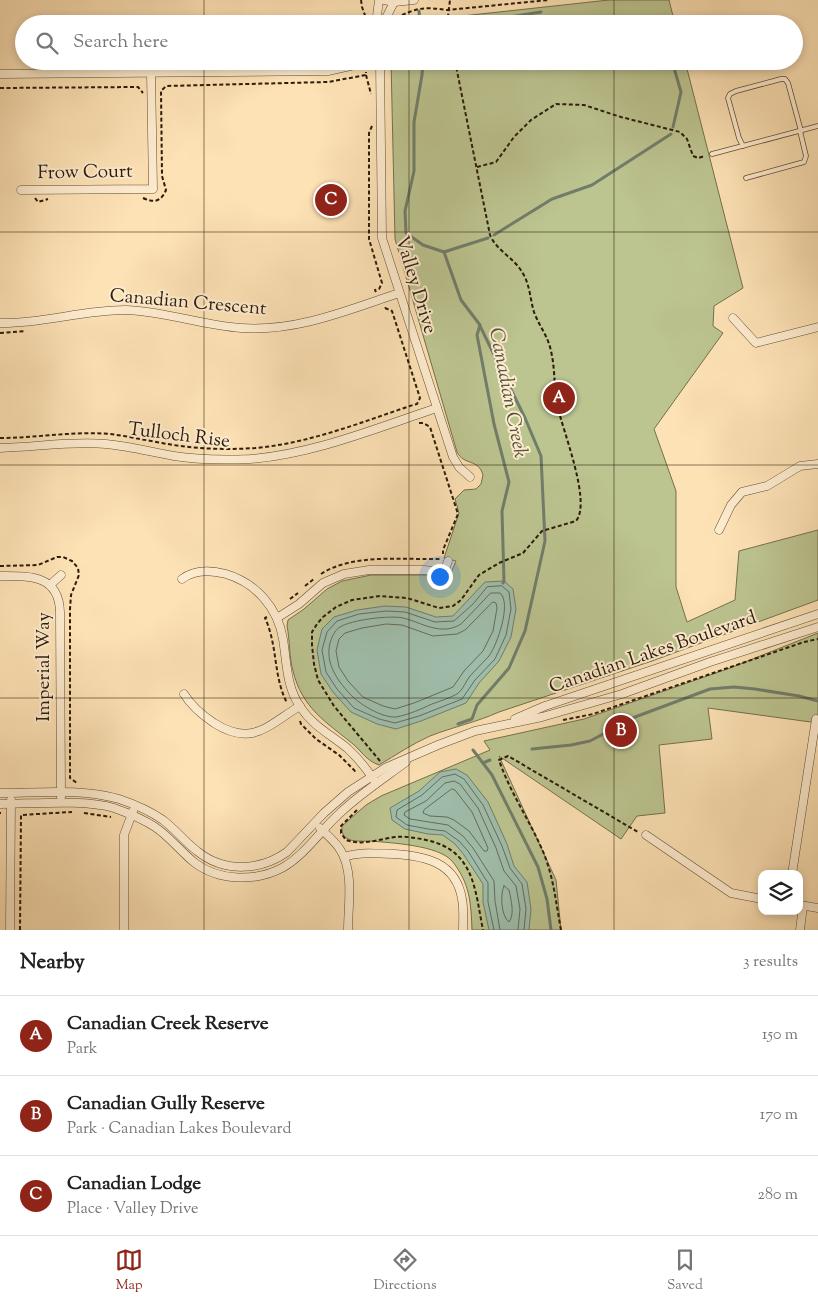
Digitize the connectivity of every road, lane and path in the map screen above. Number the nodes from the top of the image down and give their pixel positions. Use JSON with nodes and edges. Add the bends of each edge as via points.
{"nodes":[{"id":1,"x":361,"y":0,"type":"edge"},
{"id":2,"x":378,"y":0,"type":"edge"},
{"id":3,"x":384,"y":0,"type":"edge"},
{"id":4,"x":414,"y":0,"type":"edge"},
{"id":5,"x":450,"y":0,"type":"edge"},
{"id":6,"x":549,"y":0,"type":"edge"},
{"id":7,"x":394,"y":2,"type":"junction"},
{"id":8,"x":447,"y":10,"type":"junction"},
{"id":9,"x":365,"y":15,"type":"edge"},
{"id":10,"x":377,"y":15,"type":"edge"},
{"id":11,"x":388,"y":15,"type":"edge"},
{"id":12,"x":402,"y":15,"type":"edge"},
{"id":13,"x":447,"y":15,"type":"edge"},
{"id":14,"x":331,"y":70,"type":"edge"},
{"id":15,"x":366,"y":70,"type":"edge"},
{"id":16,"x":380,"y":70,"type":"edge"},
{"id":17,"x":457,"y":70,"type":"edge"},
{"id":18,"x":151,"y":72,"type":"junction"},
{"id":19,"x":0,"y":74,"type":"edge"},
{"id":20,"x":366,"y":75,"type":"junction"},
{"id":21,"x":0,"y":88,"type":"edge"},
{"id":22,"x":152,"y":94,"type":"junction"},
{"id":23,"x":371,"y":98,"type":"dead end"},
{"id":24,"x":372,"y":122,"type":"dead end"},
{"id":25,"x":818,"y":126,"type":"edge"},
{"id":26,"x":800,"y":131,"type":"junction"},
{"id":27,"x":743,"y":146,"type":"junction"},
{"id":28,"x":712,"y":154,"type":"joint"},
{"id":29,"x":477,"y":167,"type":"junction"},
{"id":30,"x":746,"y":178,"type":"dead end"},
{"id":31,"x":25,"y":190,"type":"joint"},
{"id":32,"x":141,"y":198,"type":"dead end"},
{"id":33,"x":56,"y":199,"type":"dead end"},
{"id":34,"x":399,"y":293,"type":"junction"},
{"id":35,"x":378,"y":300,"type":"junction"},
{"id":36,"x":392,"y":311,"type":"dead end"},
{"id":37,"x":733,"y":318,"type":"dead end"},
{"id":38,"x":0,"y":323,"type":"edge"},
{"id":39,"x":818,"y":327,"type":"edge"},
{"id":40,"x":413,"y":405,"type":"junction"},
{"id":41,"x":437,"y":408,"type":"junction"},
{"id":42,"x":416,"y":415,"type":"junction"},
{"id":43,"x":0,"y":438,"type":"edge"},
{"id":44,"x":0,"y":448,"type":"edge"},
{"id":45,"x":818,"y":464,"type":"edge"},
{"id":46,"x":470,"y":477,"type":"dead end"},
{"id":47,"x":719,"y":530,"type":"dead end"},
{"id":48,"x":445,"y":560,"type":"joint"},
{"id":49,"x":444,"y":572,"type":"junction"},
{"id":50,"x":61,"y":575,"type":"dead end"},
{"id":51,"x":0,"y":576,"type":"edge"},
{"id":52,"x":182,"y":579,"type":"dead end"},
{"id":53,"x":440,"y":584,"type":"dead end"},
{"id":54,"x":50,"y":585,"type":"junction"},
{"id":55,"x":818,"y":614,"type":"edge"},
{"id":56,"x":275,"y":615,"type":"junction"},
{"id":57,"x":818,"y":627,"type":"edge"},
{"id":58,"x":184,"y":694,"type":"dead end"},
{"id":59,"x":297,"y":709,"type":"junction"},
{"id":60,"x":816,"y":719,"type":"dead end"},
{"id":61,"x":499,"y":725,"type":"junction"},
{"id":62,"x":415,"y":755,"type":"junction"},
{"id":63,"x":385,"y":768,"type":"junction"},
{"id":64,"x":371,"y":776,"type":"junction"},
{"id":65,"x":377,"y":783,"type":"junction"},
{"id":66,"x":0,"y":793,"type":"edge"},
{"id":67,"x":11,"y":793,"type":"junction"},
{"id":68,"x":61,"y":793,"type":"junction"},
{"id":69,"x":0,"y":804,"type":"edge"},
{"id":70,"x":10,"y":804,"type":"junction"},
{"id":71,"x":61,"y":804,"type":"junction"},
{"id":72,"x":136,"y":805,"type":"junction"},
{"id":73,"x":358,"y":810,"type":"dead end"},
{"id":74,"x":131,"y":815,"type":"junction"},
{"id":75,"x":111,"y":817,"type":"dead end"},
{"id":76,"x":315,"y":823,"type":"junction"},
{"id":77,"x":323,"y":831,"type":"junction"},
{"id":78,"x":646,"y":835,"type":"joint"},
{"id":79,"x":344,"y":857,"type":"junction"},
{"id":80,"x":793,"y":870,"type":"edge"},
{"id":81,"x":758,"y":898,"type":"edge"},
{"id":82,"x":803,"y":905,"type":"edge"},
{"id":83,"x":818,"y":908,"type":"edge"},
{"id":84,"x":801,"y":915,"type":"edge"},
{"id":85,"x":10,"y":930,"type":"edge"},
{"id":86,"x":20,"y":930,"type":"edge"},
{"id":87,"x":124,"y":930,"type":"edge"},
{"id":88,"x":348,"y":930,"type":"edge"},
{"id":89,"x":463,"y":930,"type":"edge"},
{"id":90,"x":483,"y":930,"type":"edge"},
{"id":91,"x":561,"y":930,"type":"edge"},
{"id":92,"x":800,"y":930,"type":"edge"}],
"edges":[{"from":1,"to":9,"type":"path"},
{"from":2,"to":10,"type":"street"},
{"from":3,"to":7,"type":"street"},
{"from":4,"to":7,"type":"street"},
{"from":5,"to":8,"type":"path"},
{"from":6,"to":8,"type":"path"},
{"from":7,"to":11,"type":"street"},
{"from":8,"to":12,"type":"path","via":[[416,9]]},
{"from":8,"to":13,"type":"path"},
{"from":14,"to":18,"type":"street"},
{"from":15,"to":20,"type":"path"},
{"from":16,"to":34,"type":"street","name":"Valley Drive","via":[[382,232]]},
{"from":17,"to":29,"type":"path"},
{"from":18,"to":19,"type":"street"},
{"from":18,"to":22,"type":"street","name":"Frow Court"},
{"from":20,"to":23,"type":"path"},
{"from":20,"to":32,"type":"path","via":[[333,82],[166,86],[161,91],[162,176],[166,190],[158,201]]},
{"from":21,"to":22,"type":"path","via":[[138,86],[143,94]]},
{"from":22,"to":31,"type":"street","name":"Frow Court","via":[[153,189]]},
{"from":24,"to":35,"type":"path","via":[[369,133],[369,239],[382,283],[375,290]]},
{"from":25,"to":26,"type":"lane"},
{"from":26,"to":27,"type":"lane"},
{"from":26,"to":27,"type":"lane","via":[[785,79],[736,90],[728,98]]},
{"from":26,"to":30,"type":"lane","via":[[806,156],[804,162]]},
{"from":27,"to":28,"type":"lane"},
{"from":28,"to":29,"type":"path","via":[[698,158],[693,156],[686,137],[673,130],[584,104],[556,104],[531,120],[496,162]]},
{"from":29,"to":63,"type":"path","via":[[490,235],[522,272],[534,313],[551,350],[557,405],[574,462],[581,511],[576,521],[548,528],[536,536],[523,553],[480,575],[453,606],[439,608],[407,598],[380,596],[352,600],[336,607],[317,624],[312,632],[312,645],[318,680],[334,706]]},
{"from":31,"to":33,"type":"path","via":[[38,202]]},
{"from":34,"to":35,"type":"street","name":"Canadian Crescent"},
{"from":34,"to":41,"type":"street","name":"Valley Drive"},
{"from":35,"to":38,"type":"street","name":"Canadian Crescent","via":[[311,321],[266,328],[221,326],[172,315],[119,310]]},
{"from":36,"to":40,"type":"path","via":[[420,398]]},
{"from":37,"to":39,"type":"street","via":[[756,343]]},
{"from":40,"to":42,"type":"path"},
{"from":40,"to":43,"type":"path","via":[[320,436],[258,448],[186,447],[92,433]]},
{"from":41,"to":42,"type":"street","name":"Tulloch Rise"},
{"from":41,"to":46,"type":"street","name":"Valley Drive","via":[[456,462]]},
{"from":42,"to":44,"type":"street","name":"Tulloch Rise","via":[[314,448],[253,458],[184,457],[99,443]]},
{"from":42,"to":48,"type":"path","via":[[419,424],[430,426],[458,514],[443,550]]},
{"from":45,"to":47,"type":"street","via":[[800,466],[767,486],[742,492],[733,501]]},
{"from":48,"to":49,"type":"street"},
{"from":49,"to":53,"type":"street"},
{"from":49,"to":56,"type":"street","via":[[369,570],[344,574],[323,583],[299,604]]},
{"from":50,"to":54,"type":"street"},
{"from":51,"to":54,"type":"street","name":"Imperial Way","via":[[31,576]]},
{"from":52,"to":56,"type":"street","via":[[206,571],[230,575],[255,590]]},
{"from":54,"to":68,"type":"street","name":"Imperial Way","via":[[60,608]]},
{"from":55,"to":61,"type":"street","name":"Canadian Lakes Boulevard","via":[[545,706]]},
{"from":56,"to":59,"type":"street","via":[[283,638]]},
{"from":56,"to":59,"type":"path","via":[[265,618],[272,637],[277,679],[286,702]]},
{"from":57,"to":61,"type":"street","name":"Canadian Lakes Boulevard","via":[[622,694],[542,717]]},
{"from":58,"to":59,"type":"street","via":[[202,716],[238,734],[258,732]]},
{"from":59,"to":64,"type":"street","via":[[352,753]]},
{"from":60,"to":80,"type":"street"},
{"from":61,"to":62,"type":"street","name":"Canadian Lakes Boulevard","via":[[459,736]]},
{"from":62,"to":63,"type":"street","name":"Canadian Lakes Boulevard"},
{"from":62,"to":65,"type":"street","name":"Canadian Lakes Boulevard"},
{"from":63,"to":64,"type":"street","name":"Canadian Lakes Boulevard"},
{"from":64,"to":65,"type":"street"},
{"from":64,"to":76,"type":"street","name":"Canadian Lakes Boulevard","via":[[337,801]]},
{"from":65,"to":77,"type":"street","name":"Canadian Lakes Boulevard"},
{"from":66,"to":67,"type":"street","name":"Canadian Lakes Boulevard"},
{"from":67,"to":68,"type":"street","name":"Canadian Lakes Boulevard"},
{"from":67,"to":70,"type":"street"},
{"from":68,"to":71,"type":"street","name":"Imperial Way"},
{"from":68,"to":72,"type":"street","name":"Canadian Lakes Boulevard","via":[[95,794]]},
{"from":69,"to":70,"type":"street","name":"Canadian Lakes Boulevard"},
{"from":70,"to":71,"type":"street","name":"Canadian Lakes Boulevard"},
{"from":70,"to":85,"type":"street"},
{"from":71,"to":74,"type":"street","name":"Canadian Lakes Boulevard","via":[[105,806]]},
{"from":72,"to":74,"type":"street"},
{"from":72,"to":76,"type":"street","name":"Canadian Lakes Boulevard","via":[[163,820],[203,855],[235,867],[258,865],[278,858]]},
{"from":73,"to":90,"type":"path","via":[[340,826],[346,840],[370,843],[394,837],[414,838],[433,842],[462,860],[476,890]]},
{"from":74,"to":77,"type":"street","name":"Canadian Lakes Boulevard","via":[[156,828],[200,866],[217,874],[235,877],[256,877],[282,868]]},
{"from":74,"to":87,"type":"street","via":[[124,839]]},
{"from":75,"to":86,"type":"path","via":[[79,812],[21,815]]},
{"from":76,"to":77,"type":"street"},
{"from":77,"to":79,"type":"street"},
{"from":78,"to":81,"type":"street","via":[[731,893]]},
{"from":78,"to":91,"type":"path","via":[[508,756],[499,760],[544,855],[554,884]]},
{"from":79,"to":88,"type":"street","via":[[348,882]]},
{"from":79,"to":89,"type":"street","via":[[358,853],[414,855],[439,864],[460,890]]},
{"from":82,"to":83,"type":"street"},
{"from":84,"to":92,"type":"street"}]}
